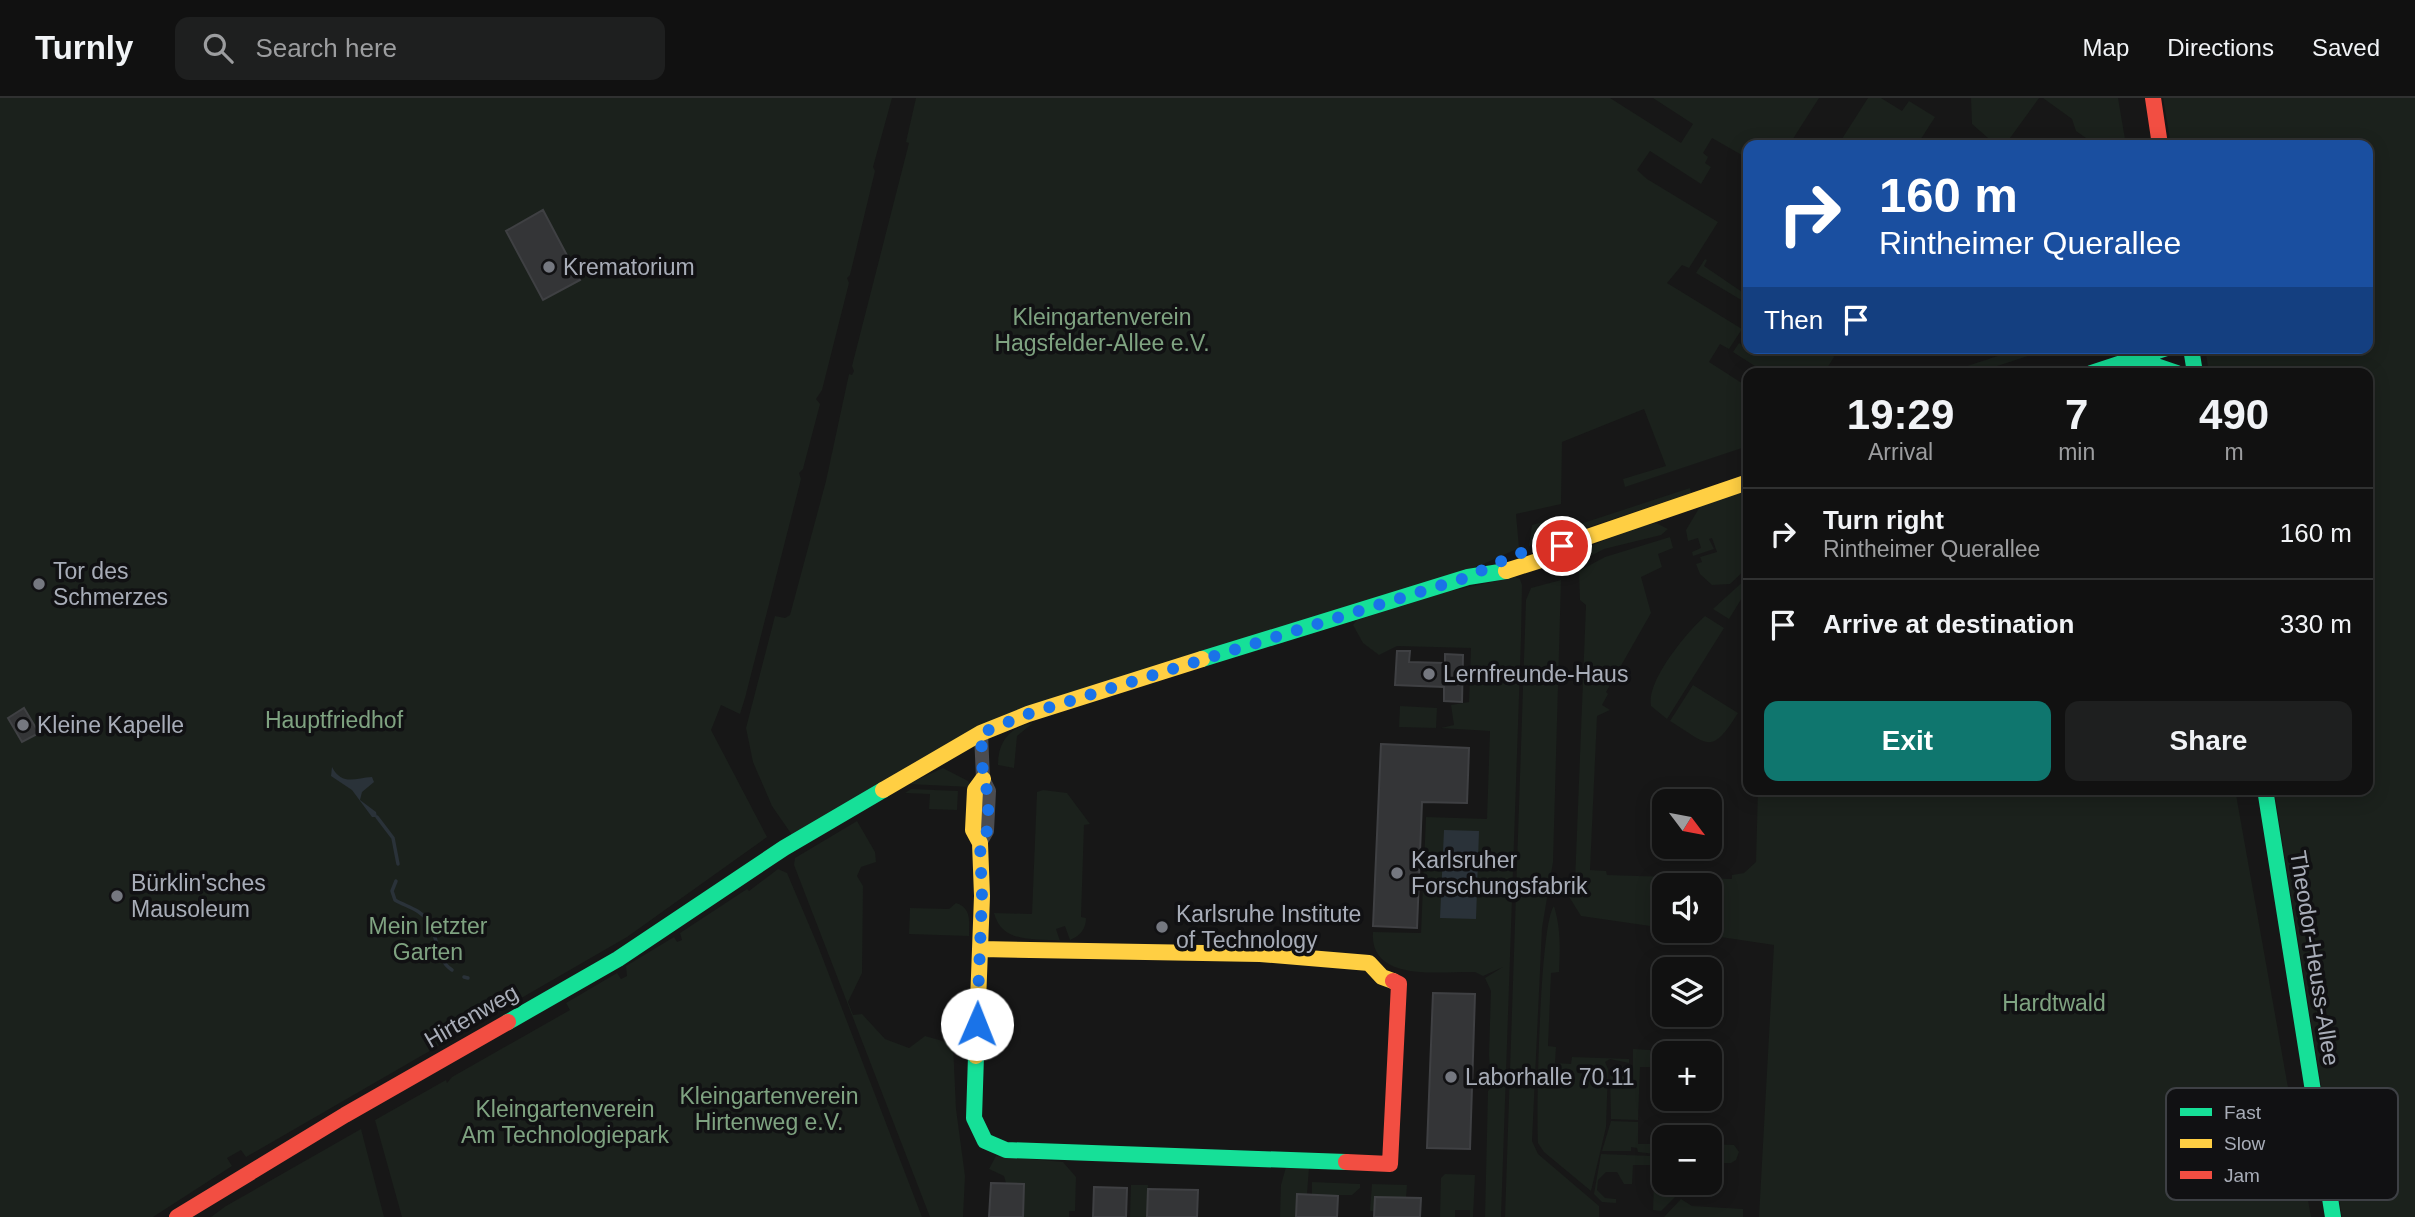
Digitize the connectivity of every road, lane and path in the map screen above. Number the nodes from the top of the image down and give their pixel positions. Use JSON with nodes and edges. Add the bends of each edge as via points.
{"nodes":[{"id":1,"x":2153,"y":98,"type":"edge"},
{"id":2,"x":2159,"y":140,"type":"edge"},
{"id":3,"x":2138,"y":354,"type":"edge"},
{"id":4,"x":2142,"y":354,"type":"edge"},
{"id":5,"x":2103,"y":368,"type":"edge"},
{"id":6,"x":2168,"y":368,"type":"edge"},
{"id":7,"x":1743,"y":484,"type":"edge"},
{"id":8,"x":981,"y":733,"type":"junction"},
{"id":9,"x":983,"y":779,"type":"joint"},
{"id":10,"x":2266,"y":795,"type":"edge"},
{"id":11,"x":981,"y":949,"type":"junction"},
{"id":12,"x":2313,"y":1088,"type":"edge"},
{"id":13,"x":177,"y":1217,"type":"edge"}],
"edges":[{"from":1,"to":2,"type":"street"},
{"from":3,"to":5,"type":"street"},
{"from":4,"to":6,"type":"street"},
{"from":7,"to":8,"type":"street","name":"Hirtenweg","via":[[1562,546],[1547,558],[1468,577],[1028,714]]},
{"from":8,"to":9,"type":"street"},
{"from":8,"to":13,"type":"street","name":"Hirtenweg","via":[[784,848],[618,959]]},
{"from":9,"to":11,"type":"street","via":[[975,790],[973,830],[980,843]]},
{"from":10,"to":12,"type":"street","name":"Theodor-Heuss-Allee"},
{"from":11,"to":11,"type":"street","via":[[974,1118],[985,1141],[1018,1151],[1390,1164],[1399,984],[1382,977],[1368,963],[1260,954]]}]}
